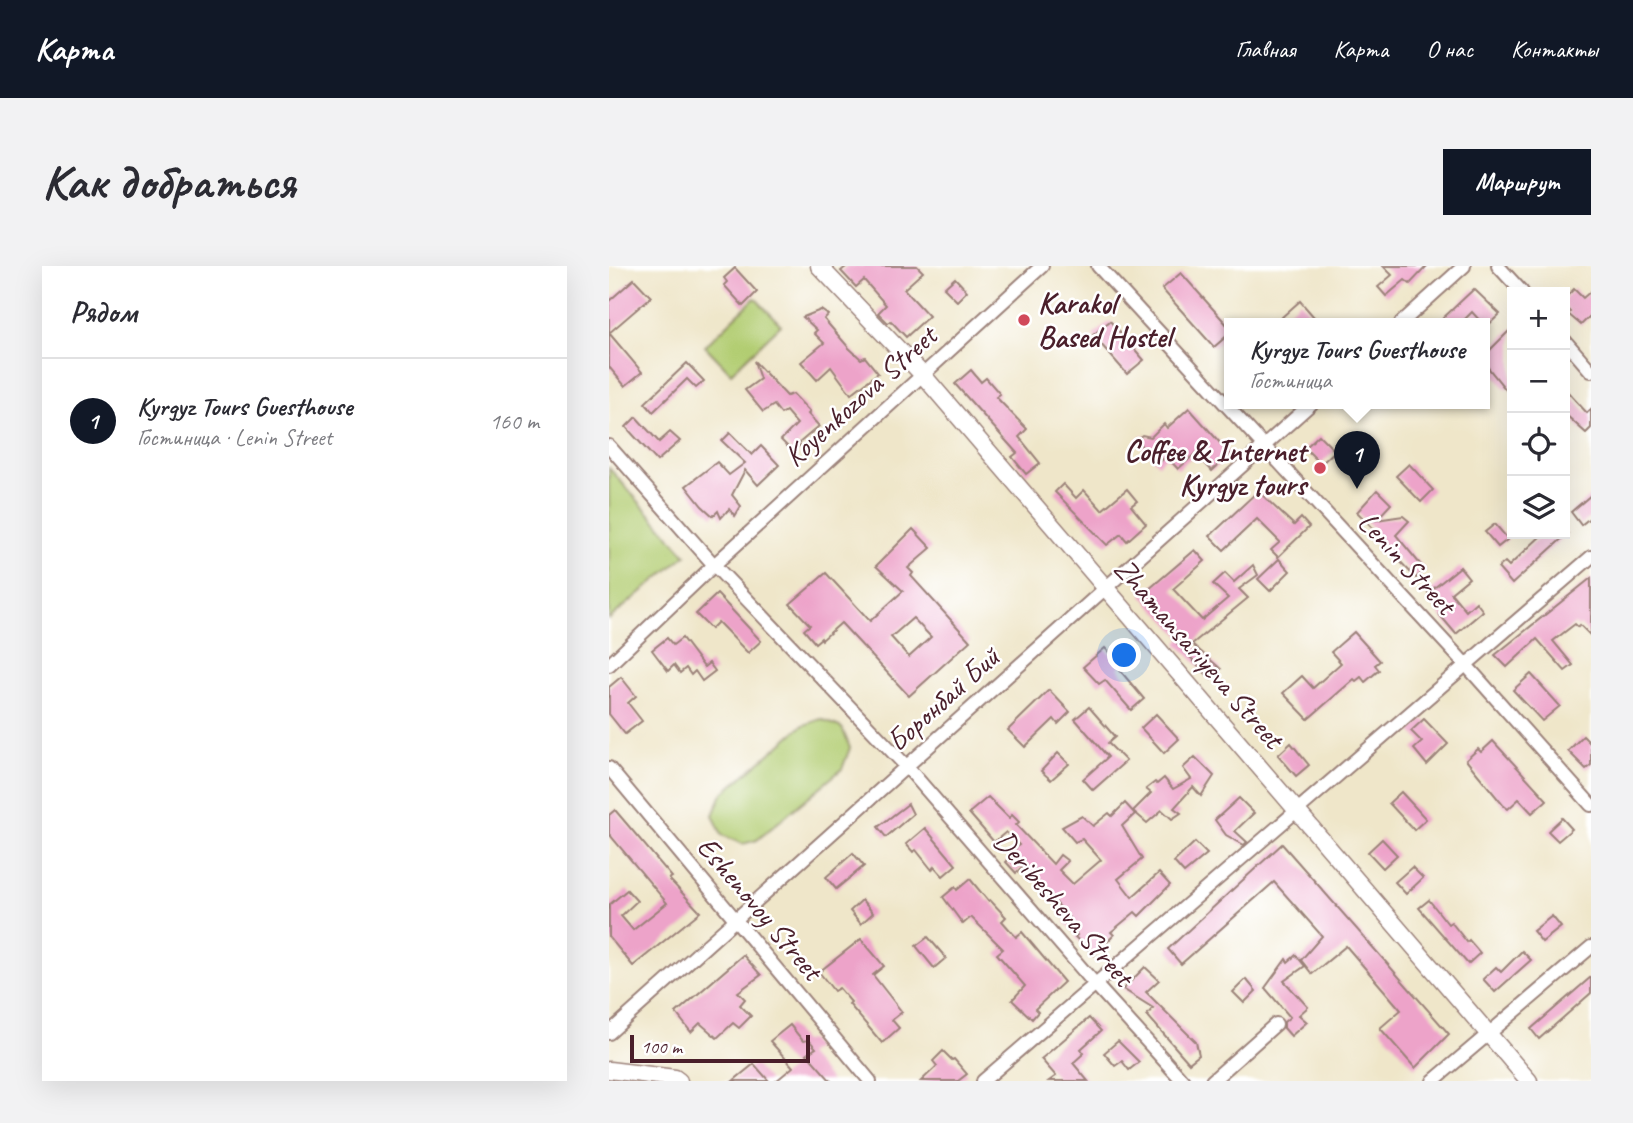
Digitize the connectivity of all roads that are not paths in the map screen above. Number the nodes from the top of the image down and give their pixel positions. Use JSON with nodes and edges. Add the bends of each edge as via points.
{"nodes":[{"id":1,"x":820,"y":266,"type":"edge"},
{"id":2,"x":1042,"y":266,"type":"edge"},
{"id":3,"x":1098,"y":266,"type":"edge"},
{"id":4,"x":1464,"y":266,"type":"edge"},
{"id":5,"x":1498,"y":266,"type":"edge"},
{"id":6,"x":1517,"y":287,"type":"edge"},
{"id":7,"x":1407,"y":318,"type":"edge"},
{"id":8,"x":1570,"y":347,"type":"edge"},
{"id":9,"x":1591,"y":371,"type":"edge"},
{"id":10,"x":922,"y":374,"type":"junction"},
{"id":11,"x":1224,"y":404,"type":"edge"},
{"id":12,"x":1228,"y":409,"type":"edge"},
{"id":13,"x":1305,"y":409,"type":"edge"},
{"id":14,"x":609,"y":446,"type":"edge"},
{"id":15,"x":1263,"y":447,"type":"junction"},
{"id":16,"x":1591,"y":557,"type":"edge"},
{"id":17,"x":714,"y":565,"type":"junction"},
{"id":18,"x":1107,"y":588,"type":"junction"},
{"id":19,"x":609,"y":665,"type":"edge"},
{"id":20,"x":1466,"y":665,"type":"junction"},
{"id":21,"x":907,"y":767,"type":"junction"},
{"id":22,"x":609,"y":768,"type":"edge"},
{"id":23,"x":1591,"y":805,"type":"edge"},
{"id":24,"x":1297,"y":811,"type":"junction"},
{"id":25,"x":735,"y":919,"type":"junction"},
{"id":26,"x":1591,"y":947,"type":"edge"},
{"id":27,"x":1095,"y":984,"type":"junction"},
{"id":28,"x":1276,"y":1024,"type":"dead end"},
{"id":29,"x":609,"y":1033,"type":"edge"},
{"id":30,"x":1488,"y":1033,"type":"junction"},
{"id":31,"x":609,"y":1070,"type":"edge"},
{"id":32,"x":676,"y":1080,"type":"edge"},
{"id":33,"x":870,"y":1081,"type":"edge"},
{"id":34,"x":983,"y":1081,"type":"edge"},
{"id":35,"x":1183,"y":1081,"type":"edge"},
{"id":36,"x":1212,"y":1081,"type":"edge"},
{"id":37,"x":1433,"y":1081,"type":"edge"},
{"id":38,"x":1529,"y":1081,"type":"edge"}],
"edges":[{"from":1,"to":10,"type":"main road","name":"Zhamansariyeva Street"},
{"from":2,"to":10,"type":"street","name":"Koyenkozova Street"},
{"from":3,"to":11,"type":"street","name":"Lenin Street"},
{"from":4,"to":7,"type":"street"},
{"from":5,"to":6,"type":"street"},
{"from":8,"to":9,"type":"street"},
{"from":10,"to":17,"type":"street","name":"Koyenkozova Street"},
{"from":10,"to":18,"type":"main road","name":"Zhamansariyeva Street"},
{"from":12,"to":15,"type":"street","name":"Lenin Street"},
{"from":13,"to":15,"type":"street","name":"Боронбай Бий"},
{"from":14,"to":17,"type":"street","name":"Deribesheva Street"},
{"from":15,"to":18,"type":"street","name":"Боронбай Бий"},
{"from":15,"to":20,"type":"street","name":"Lenin Street"},
{"from":16,"to":20,"type":"street"},
{"from":17,"to":19,"type":"street","name":"Koyenkozova Street"},
{"from":17,"to":21,"type":"street","name":"Deribesheva Street"},
{"from":18,"to":21,"type":"street","name":"Боронбай Бий"},
{"from":18,"to":24,"type":"main road","name":"Zhamansariyeva Street"},
{"from":20,"to":23,"type":"street","name":"Lenin Street"},
{"from":20,"to":24,"type":"street"},
{"from":21,"to":25,"type":"street","name":"Боронбай Бий"},
{"from":21,"to":27,"type":"street","name":"Deribesheva Street"},
{"from":22,"to":25,"type":"street","name":"Eshenovoy Street"},
{"from":24,"to":27,"type":"street"},
{"from":24,"to":30,"type":"main road","name":"Zhamansariyeva Street"},
{"from":25,"to":29,"type":"street","name":"Боронбай Бий"},
{"from":25,"to":33,"type":"street","name":"Eshenovoy Street"},
{"from":26,"to":30,"type":"street"},
{"from":27,"to":34,"type":"street"},
{"from":27,"to":35,"type":"street","name":"Deribesheva Street"},
{"from":28,"to":36,"type":"street"},
{"from":30,"to":37,"type":"street"},
{"from":30,"to":38,"type":"main road","name":"Zhamansariyeva Street"},
{"from":31,"to":32,"type":"main road"}]}
